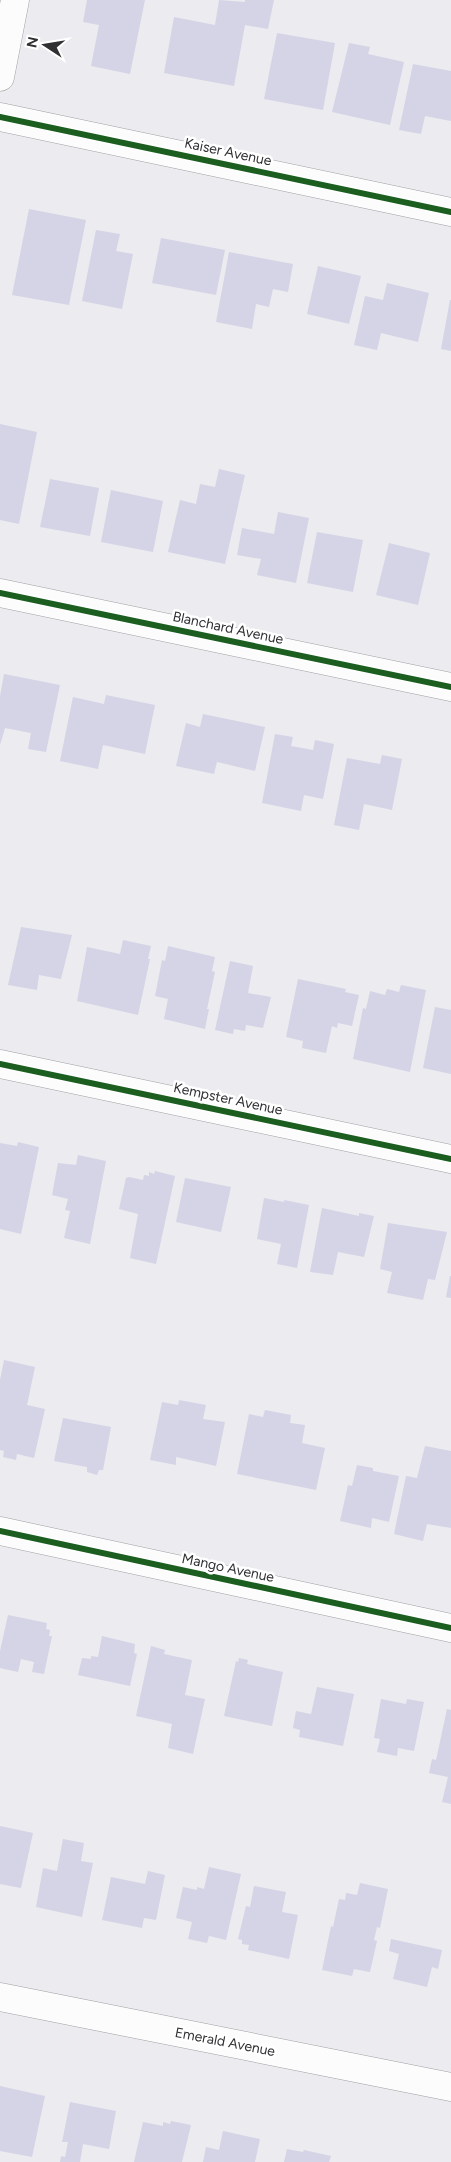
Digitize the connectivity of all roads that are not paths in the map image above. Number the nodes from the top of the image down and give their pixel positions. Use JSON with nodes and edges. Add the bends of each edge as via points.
{"nodes":[{"id":1,"x":15,"y":0,"type":"edge"},
{"id":2,"x":0,"y":78,"type":"edge"},
{"id":3,"x":0,"y":117,"type":"edge"},
{"id":4,"x":451,"y":212,"type":"edge"},
{"id":5,"x":0,"y":593,"type":"edge"},
{"id":6,"x":451,"y":688,"type":"edge"},
{"id":7,"x":0,"y":1064,"type":"edge"},
{"id":8,"x":451,"y":1159,"type":"edge"},
{"id":9,"x":0,"y":1532,"type":"edge"},
{"id":10,"x":451,"y":1628,"type":"edge"},
{"id":11,"x":0,"y":1997,"type":"edge"},
{"id":12,"x":451,"y":2087,"type":"edge"}],
"edges":[{"from":1,"to":2,"type":"street"},
{"from":3,"to":4,"type":"street","name":"Kaiser Avenue"},
{"from":5,"to":6,"type":"street","name":"Blanchard Avenue"},
{"from":7,"to":8,"type":"street","name":"Kempster Avenue"},
{"from":9,"to":10,"type":"street","name":"Mango Avenue"},
{"from":11,"to":12,"type":"street","name":"Emerald Avenue"}]}
